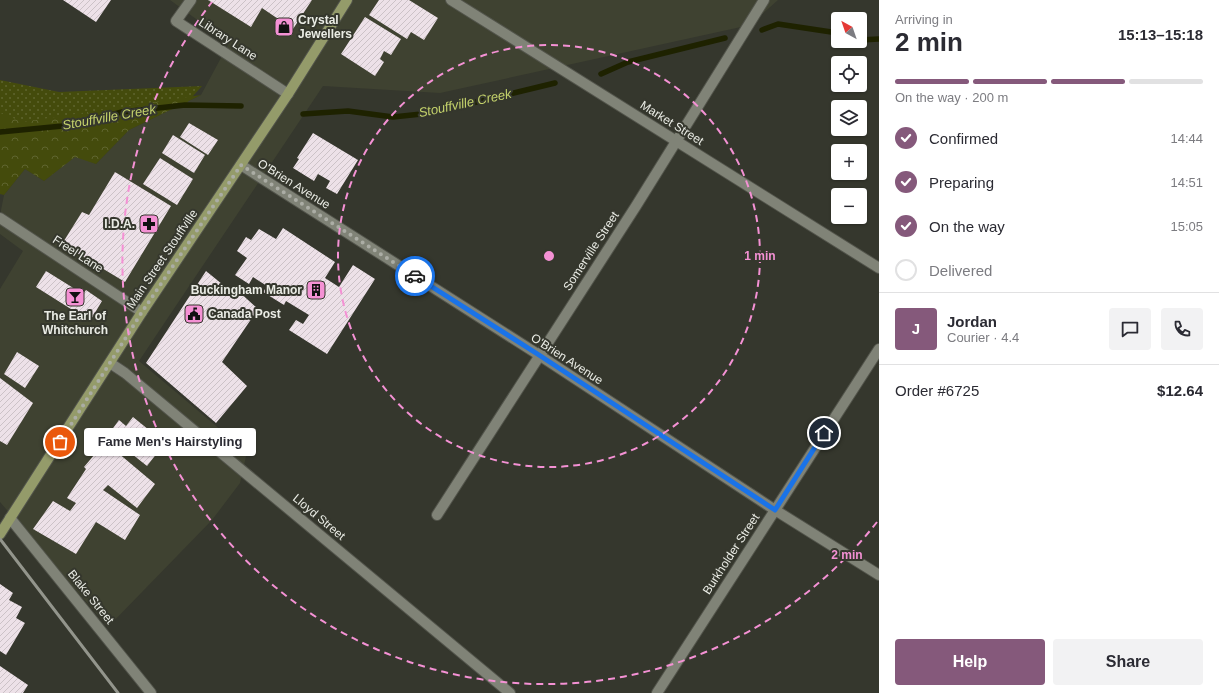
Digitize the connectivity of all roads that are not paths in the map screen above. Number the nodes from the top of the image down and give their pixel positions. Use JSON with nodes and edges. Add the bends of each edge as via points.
{"nodes":[{"id":1,"x":191,"y":0,"type":"edge"},
{"id":2,"x":347,"y":0,"type":"edge"},
{"id":3,"x":450,"y":0,"type":"edge"},
{"id":4,"x":764,"y":0,"type":"edge"},
{"id":5,"x":288,"y":94,"type":"junction"},
{"id":6,"x":676,"y":141,"type":"junction"},
{"id":7,"x":241,"y":165,"type":"junction"},
{"id":8,"x":0,"y":218,"type":"edge"},
{"id":9,"x":879,"y":268,"type":"edge"},
{"id":10,"x":142,"y":312,"type":"junction"},
{"id":11,"x":879,"y":349,"type":"edge"},
{"id":12,"x":539,"y":355,"type":"junction"},
{"id":13,"x":110,"y":363,"type":"junction"},
{"id":14,"x":775,"y":510,"type":"junction"},
{"id":15,"x":437,"y":515,"type":"dead end"},
{"id":16,"x":10,"y":518,"type":"junction"},
{"id":17,"x":0,"y":534,"type":"edge"},
{"id":18,"x":879,"y":575,"type":"edge"},
{"id":19,"x":151,"y":693,"type":"edge"},
{"id":20,"x":510,"y":693,"type":"edge"},
{"id":21,"x":657,"y":693,"type":"edge"}],
"edges":[{"from":1,"to":5,"type":"street","name":"Library Lane","via":[[176,21]]},
{"from":2,"to":5,"type":"main road","name":"Main Street Stouffville"},
{"from":3,"to":6,"type":"street","name":"Market Street"},
{"from":4,"to":6,"type":"street","name":"Somerville Street"},
{"from":5,"to":7,"type":"main road","name":"Main Street Stouffville"},
{"from":6,"to":9,"type":"street","name":"Market Street"},
{"from":6,"to":12,"type":"street","name":"Somerville Street"},
{"from":7,"to":10,"type":"main road","name":"Main Street Stouffville"},
{"from":7,"to":12,"type":"street","name":"O'Brien Avenue"},
{"from":8,"to":10,"type":"street","name":"Freel Lane"},
{"from":10,"to":13,"type":"main road","name":"Main Street Stouffville"},
{"from":11,"to":14,"type":"street","name":"Burkholder Street"},
{"from":12,"to":14,"type":"street","name":"O'Brien Avenue"},
{"from":12,"to":15,"type":"street","name":"Somerville Street"},
{"from":13,"to":16,"type":"main road","name":"Main Street Stouffville"},
{"from":13,"to":20,"type":"street","name":"Lloyd Street"},
{"from":14,"to":18,"type":"street","name":"O'Brien Avenue"},
{"from":14,"to":21,"type":"street","name":"Burkholder Street"},
{"from":16,"to":17,"type":"main road","name":"Main Street Stouffville"},
{"from":16,"to":19,"type":"street","name":"Blake Street"}]}
